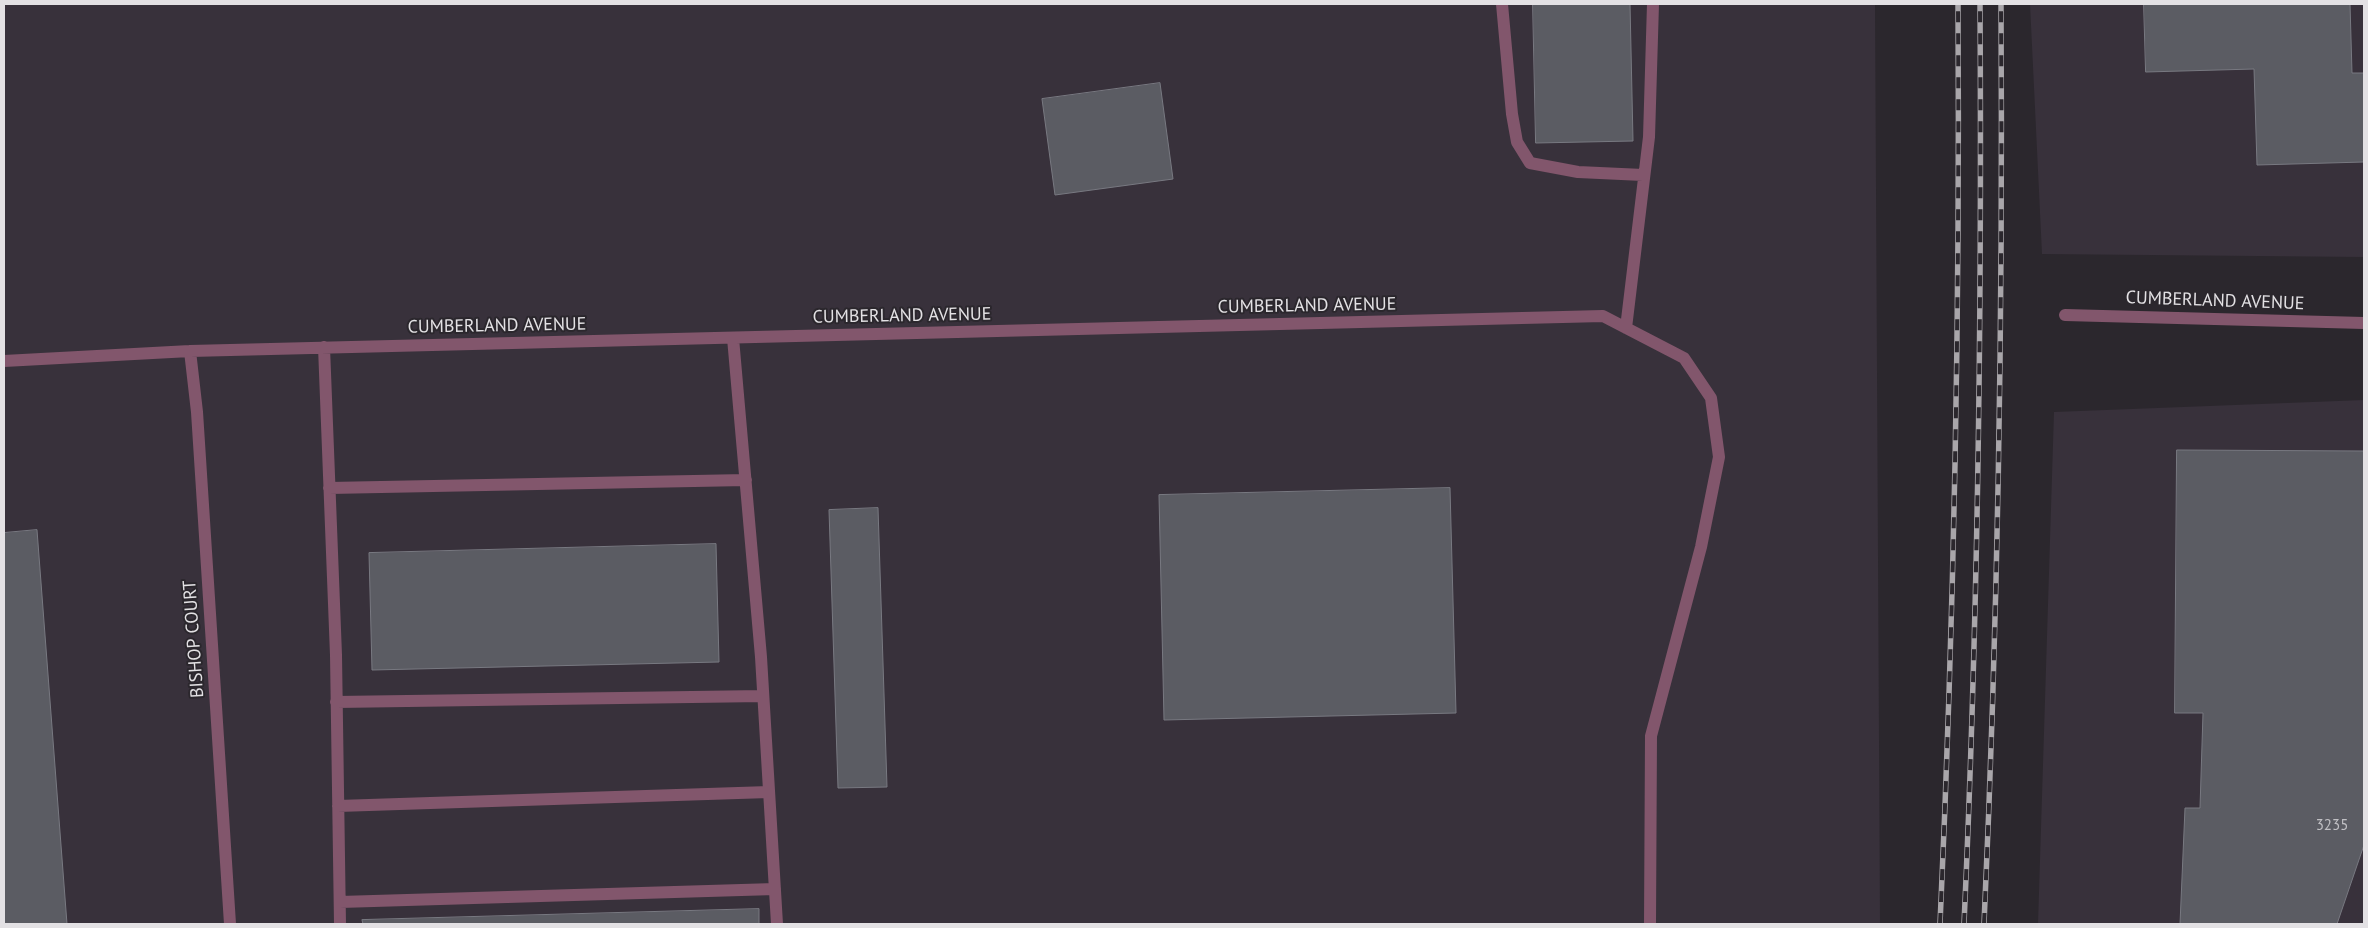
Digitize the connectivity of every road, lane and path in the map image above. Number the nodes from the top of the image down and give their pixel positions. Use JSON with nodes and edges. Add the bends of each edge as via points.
{"nodes":[{"id":1,"x":1502,"y":4,"type":"edge"},
{"id":2,"x":1653,"y":4,"type":"edge"},
{"id":3,"x":1643,"y":175,"type":"junction"},
{"id":4,"x":2065,"y":315,"type":"dead end"},
{"id":5,"x":2364,"y":322,"type":"edge"},
{"id":6,"x":1626,"y":328,"type":"junction"},
{"id":7,"x":733,"y":338,"type":"junction"},
{"id":8,"x":324,"y":348,"type":"junction"},
{"id":9,"x":190,"y":351,"type":"junction"},
{"id":10,"x":4,"y":361,"type":"edge"},
{"id":11,"x":746,"y":480,"type":"junction"},
{"id":12,"x":329,"y":488,"type":"junction"},
{"id":13,"x":763,"y":696,"type":"junction"},
{"id":14,"x":336,"y":702,"type":"junction"},
{"id":15,"x":769,"y":792,"type":"junction"},
{"id":16,"x":338,"y":806,"type":"junction"},
{"id":17,"x":775,"y":889,"type":"junction"},
{"id":18,"x":340,"y":902,"type":"junction"},
{"id":19,"x":230,"y":924,"type":"edge"},
{"id":20,"x":340,"y":924,"type":"edge"},
{"id":21,"x":777,"y":924,"type":"edge"},
{"id":22,"x":1650,"y":924,"type":"edge"}],
"edges":[{"from":1,"to":3,"type":"street","via":[[1512,114],[1517,142],[1530,163],[1578,172]]},
{"from":2,"to":3,"type":"street","via":[[1649,137]]},
{"from":3,"to":6,"type":"street"},
{"from":4,"to":5,"type":"street","name":"CUMBERLAND AVENUE"},
{"from":6,"to":7,"type":"street","name":"CUMBERLAND AVENUE","via":[[1603,316]]},
{"from":6,"to":22,"type":"street","name":"CUMBERLAND AVENUE","via":[[1684,358],[1711,398],[1719,457],[1701,547],[1651,736]]},
{"from":7,"to":8,"type":"street","name":"CUMBERLAND AVENUE"},
{"from":7,"to":11,"type":"street"},
{"from":8,"to":9,"type":"street","name":"CUMBERLAND AVENUE"},
{"from":8,"to":12,"type":"street"},
{"from":9,"to":10,"type":"street","name":"CUMBERLAND AVENUE"},
{"from":9,"to":19,"type":"street","name":"BISHOP COURT","via":[[198,422]]},
{"from":11,"to":12,"type":"street"},
{"from":11,"to":13,"type":"street"},
{"from":12,"to":14,"type":"street"},
{"from":13,"to":14,"type":"street"},
{"from":13,"to":15,"type":"street"},
{"from":14,"to":16,"type":"street"},
{"from":15,"to":16,"type":"street"},
{"from":15,"to":17,"type":"street"},
{"from":16,"to":18,"type":"street"},
{"from":17,"to":18,"type":"street"},
{"from":17,"to":21,"type":"street"},
{"from":18,"to":20,"type":"street"}]}
